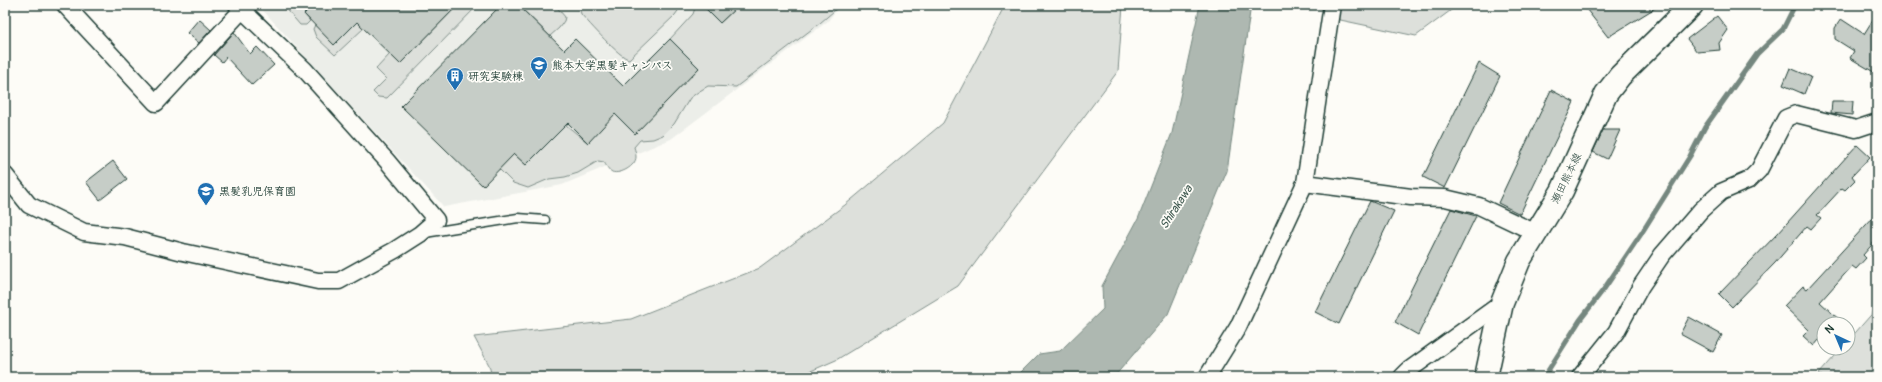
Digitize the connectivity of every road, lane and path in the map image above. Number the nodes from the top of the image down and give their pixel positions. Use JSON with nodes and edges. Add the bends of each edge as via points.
{"nodes":[{"id":1,"x":65,"y":5,"type":"edge"},
{"id":2,"x":1332,"y":5,"type":"edge"},
{"id":3,"x":1692,"y":5,"type":"edge"},
{"id":4,"x":240,"y":7,"type":"edge"},
{"id":5,"x":1877,"y":122,"type":"edge"},
{"id":6,"x":5,"y":175,"type":"edge"},
{"id":7,"x":1305,"y":183,"type":"junction"},
{"id":8,"x":545,"y":220,"type":"dead end"},
{"id":9,"x":1536,"y":233,"type":"junction"},
{"id":10,"x":420,"y":234,"type":"junction"},
{"id":11,"x":1502,"y":303,"type":"junction"},
{"id":12,"x":1207,"y":377,"type":"edge"},
{"id":13,"x":1402,"y":377,"type":"edge"},
{"id":14,"x":1486,"y":377,"type":"edge"},
{"id":15,"x":1580,"y":377,"type":"edge"}],
"edges":[{"from":1,"to":4,"type":"street","via":[[156,103]]},
{"from":2,"to":7,"type":"street"},
{"from":3,"to":9,"type":"main road","name":"瀬田熊本線","via":[[1620,76],[1606,94],[1562,190]]},
{"from":4,"to":10,"type":"street","via":[[305,70],[436,220]]},
{"from":5,"to":15,"type":"street","via":[[1856,129],[1796,114],[1786,118],[1759,170],[1749,180],[1721,192],[1662,255],[1641,286],[1616,332]]},
{"from":6,"to":10,"type":"street","via":[[29,205],[84,232],[126,237],[190,254],[318,281],[339,280]]},
{"from":7,"to":9,"type":"street","via":[[1411,197],[1445,198],[1478,206]]},
{"from":7,"to":12,"type":"street","via":[[1238,327]]},
{"from":8,"to":10,"type":"lane","via":[[518,218]]},
{"from":9,"to":11,"type":"main road","name":"瀬田熊本線","via":[[1519,261]]},
{"from":11,"to":13,"type":"street"},
{"from":11,"to":14,"type":"main road","name":"瀬田熊本線"}]}
